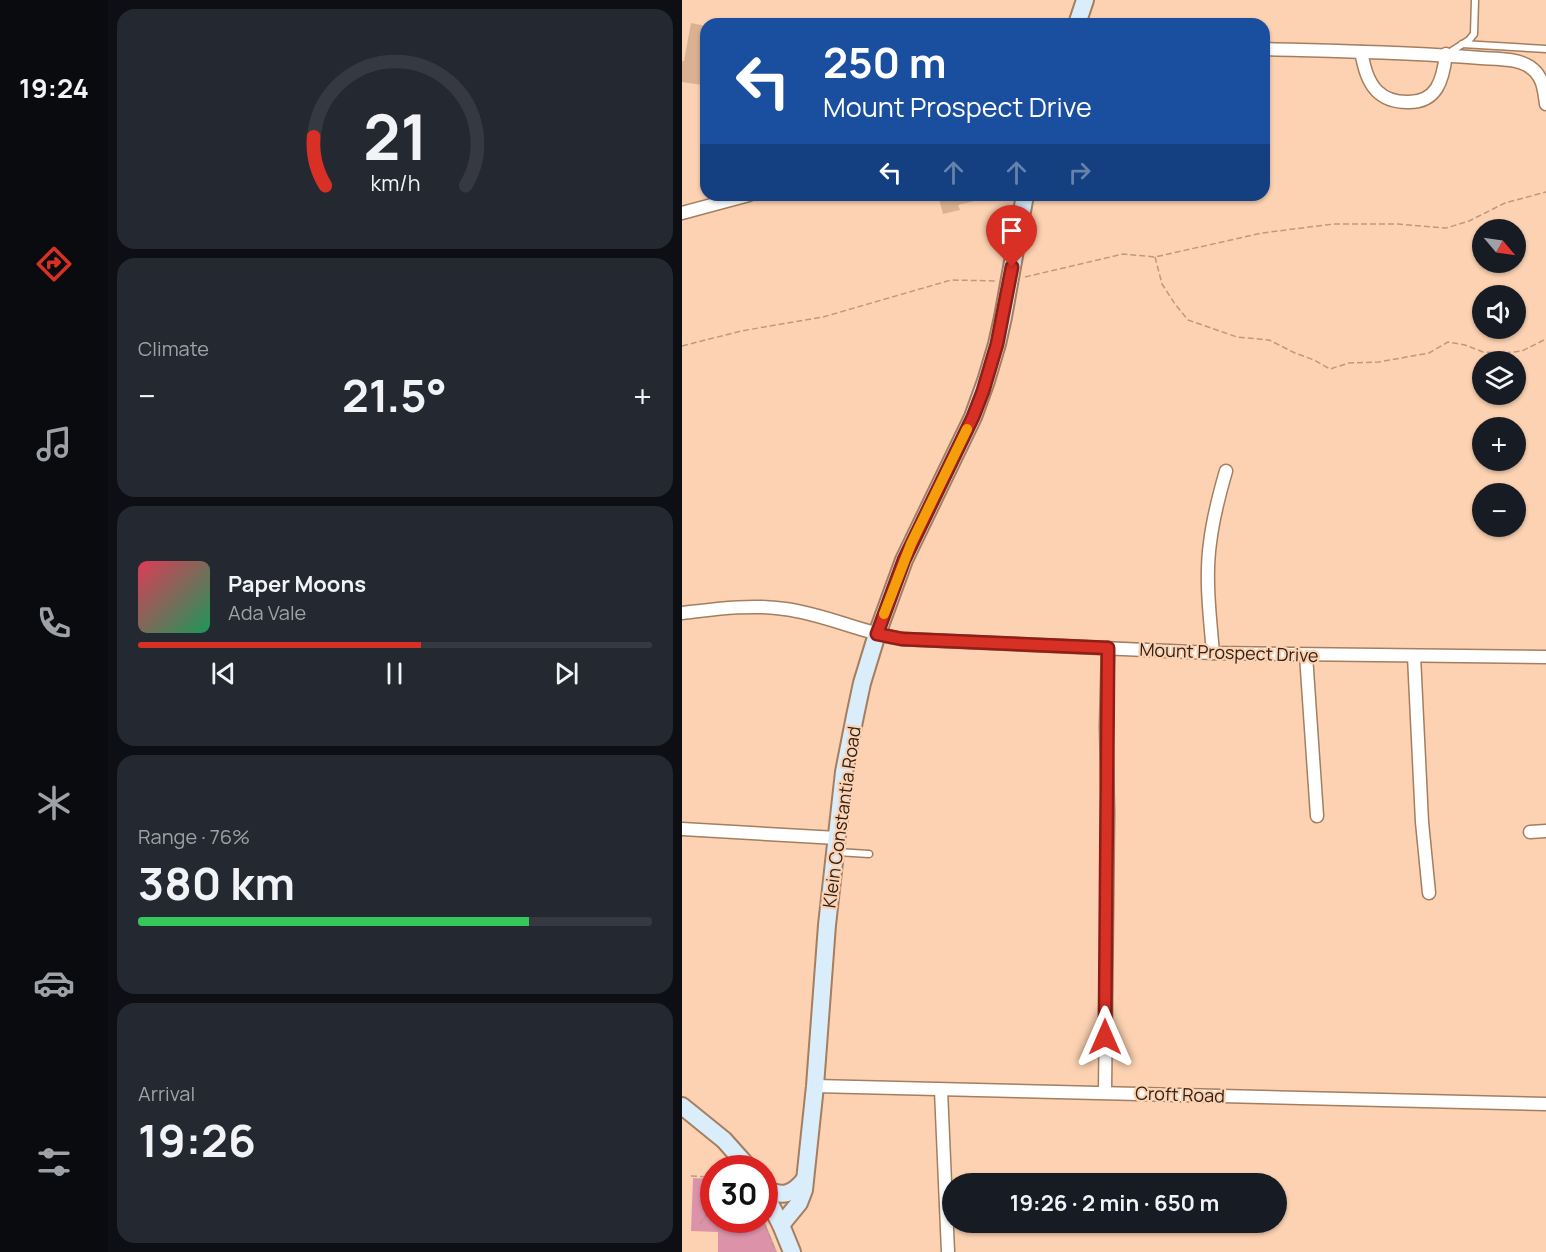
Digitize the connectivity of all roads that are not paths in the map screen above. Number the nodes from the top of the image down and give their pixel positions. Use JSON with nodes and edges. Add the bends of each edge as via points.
{"nodes":[{"id":1,"x":1085,"y":0,"type":"edge"},
{"id":2,"x":1475,"y":0,"type":"edge"},
{"id":3,"x":1079,"y":18,"type":"edge"},
{"id":4,"x":1462,"y":44,"type":"junction"},
{"id":5,"x":1270,"y":49,"type":"edge"},
{"id":6,"x":1546,"y":49,"type":"edge"},
{"id":7,"x":1361,"y":52,"type":"junction"},
{"id":8,"x":1446,"y":54,"type":"junction"},
{"id":9,"x":1546,"y":104,"type":"edge"},
{"id":10,"x":727,"y":201,"type":"edge"},
{"id":11,"x":1024,"y":201,"type":"edge"},
{"id":12,"x":682,"y":213,"type":"edge"},
{"id":13,"x":1226,"y":471,"type":"dead end"},
{"id":14,"x":682,"y":613,"type":"edge"},
{"id":15,"x":877,"y":634,"type":"junction"},
{"id":16,"x":1108,"y":648,"type":"junction"},
{"id":17,"x":1213,"y":653,"type":"junction"},
{"id":18,"x":1306,"y":655,"type":"junction"},
{"id":19,"x":1414,"y":656,"type":"junction"},
{"id":20,"x":1546,"y":657,"type":"edge"},
{"id":21,"x":1317,"y":816,"type":"dead end"},
{"id":22,"x":682,"y":829,"type":"edge"},
{"id":23,"x":1546,"y":831,"type":"edge"},
{"id":24,"x":1530,"y":832,"type":"dead end"},
{"id":25,"x":836,"y":845,"type":"junction"},
{"id":26,"x":869,"y":855,"type":"dead end"},
{"id":27,"x":1429,"y":893,"type":"dead end"},
{"id":28,"x":815,"y":1086,"type":"junction"},
{"id":29,"x":941,"y":1090,"type":"junction"},
{"id":30,"x":1105,"y":1092,"type":"junction"},
{"id":31,"x":1546,"y":1104,"type":"edge"},
{"id":32,"x":682,"y":1106,"type":"edge"},
{"id":33,"x":738,"y":1155,"type":"edge"},
{"id":34,"x":805,"y":1179,"type":"junction"},
{"id":35,"x":778,"y":1194,"type":"edge"},
{"id":36,"x":778,"y":1216,"type":"edge"},
{"id":37,"x":778,"y":1228,"type":"edge"},
{"id":38,"x":792,"y":1252,"type":"edge"},
{"id":39,"x":948,"y":1252,"type":"edge"}],
"edges":[{"from":1,"to":3,"type":"street"},
{"from":2,"to":4,"type":"lane","via":[[1473,36]]},
{"from":4,"to":6,"type":"lane"},
{"from":4,"to":8,"type":"lane"},
{"from":5,"to":7,"type":"street"},
{"from":7,"to":8,"type":"street"},
{"from":7,"to":8,"type":"street","via":[[1375,89],[1385,98],[1400,102],[1424,100],[1432,94],[1442,79]]},
{"from":8,"to":9,"type":"street","via":[[1528,66],[1540,77]]},
{"from":10,"to":12,"type":"street"},
{"from":11,"to":15,"type":"street","name":"Klein Constantia Road","via":[[997,344],[983,391],[904,560]]},
{"from":13,"to":17,"type":"street","via":[[1209,545]]},
{"from":14,"to":15,"type":"street","name":"Mount Prospect Drive","via":[[741,607],[785,609]]},
{"from":15,"to":16,"type":"street","name":"Mount Prospect Drive","via":[[902,639]]},
{"from":15,"to":25,"type":"street","name":"Klein Constantia Road","via":[[848,745]]},
{"from":16,"to":17,"type":"street","name":"Mount Prospect Drive"},
{"from":16,"to":30,"type":"street"},
{"from":17,"to":18,"type":"street","name":"Mount Prospect Drive"},
{"from":18,"to":19,"type":"street","name":"Mount Prospect Drive"},
{"from":18,"to":21,"type":"street"},
{"from":19,"to":20,"type":"street","name":"Mount Prospect Drive"},
{"from":19,"to":27,"type":"street"},
{"from":22,"to":25,"type":"street"},
{"from":23,"to":24,"type":"street"},
{"from":25,"to":26,"type":"lane"},
{"from":25,"to":28,"type":"street","name":"Klein Constantia Road"},
{"from":28,"to":29,"type":"street","name":"Croft Road"},
{"from":28,"to":34,"type":"street","name":"Klein Constantia Road"},
{"from":29,"to":30,"type":"street","name":"Croft Road"},
{"from":29,"to":39,"type":"street"},
{"from":30,"to":31,"type":"street","name":"Croft Road"},
{"from":32,"to":33,"type":"street"},
{"from":34,"to":35,"type":"street","via":[[788,1194]]},
{"from":34,"to":36,"type":"street","name":"Klein Constantia Road","via":[[799,1203]]},
{"from":37,"to":38,"type":"street"}]}
